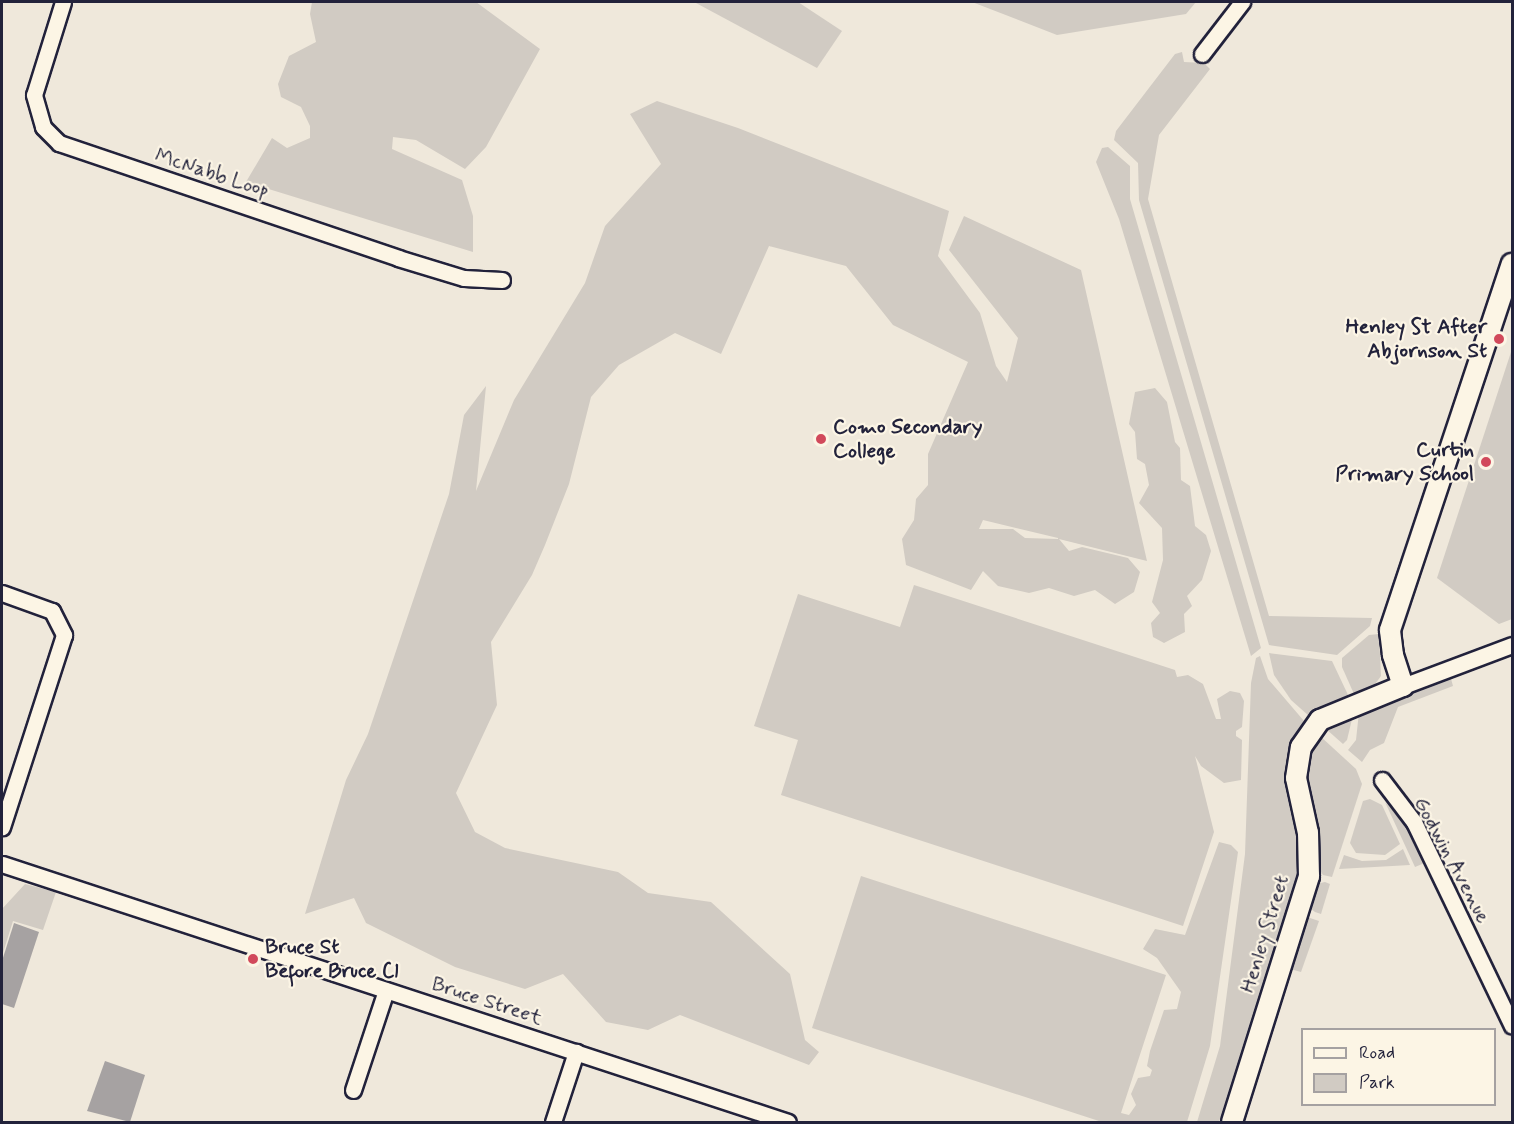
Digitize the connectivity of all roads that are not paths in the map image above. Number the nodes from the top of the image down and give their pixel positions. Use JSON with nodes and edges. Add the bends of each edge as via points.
{"nodes":[{"id":1,"x":63,"y":2,"type":"edge"},
{"id":2,"x":1242,"y":2,"type":"edge"},
{"id":3,"x":1202,"y":54,"type":"dead end"},
{"id":4,"x":1512,"y":264,"type":"edge"},
{"id":5,"x":502,"y":280,"type":"dead end"},
{"id":6,"x":2,"y":593,"type":"edge"},
{"id":7,"x":1512,"y":645,"type":"edge"},
{"id":8,"x":1403,"y":686,"type":"junction"},
{"id":9,"x":1382,"y":780,"type":"dead end"},
{"id":10,"x":2,"y":826,"type":"edge"},
{"id":11,"x":2,"y":864,"type":"edge"},
{"id":12,"x":386,"y":990,"type":"junction"},
{"id":13,"x":1512,"y":1026,"type":"edge"},
{"id":14,"x":576,"y":1052,"type":"junction"},
{"id":15,"x":353,"y":1090,"type":"dead end"},
{"id":16,"x":553,"y":1122,"type":"edge"},
{"id":17,"x":789,"y":1122,"type":"edge"},
{"id":18,"x":1232,"y":1122,"type":"edge"}],
"edges":[{"from":1,"to":5,"type":"street","name":"McNabb Loop","via":[[34,95],[43,127],[59,143],[398,258],[464,278]]},
{"from":2,"to":3,"type":"street"},
{"from":4,"to":8,"type":"street","via":[[1390,630]]},
{"from":6,"to":10,"type":"street","via":[[52,611],[61,625],[63,645]]},
{"from":7,"to":8,"type":"street"},
{"from":8,"to":18,"type":"street","name":"Henley Street","via":[[1320,720],[1301,747],[1296,778],[1308,833],[1309,876]]},
{"from":9,"to":13,"type":"street","name":"Godwin Avenue","via":[[1413,822]]},
{"from":11,"to":12,"type":"street","name":"Bruce Street"},
{"from":12,"to":14,"type":"street","name":"Bruce Street"},
{"from":12,"to":15,"type":"street"},
{"from":14,"to":16,"type":"street"},
{"from":14,"to":17,"type":"street","name":"Bruce Street"}]}
